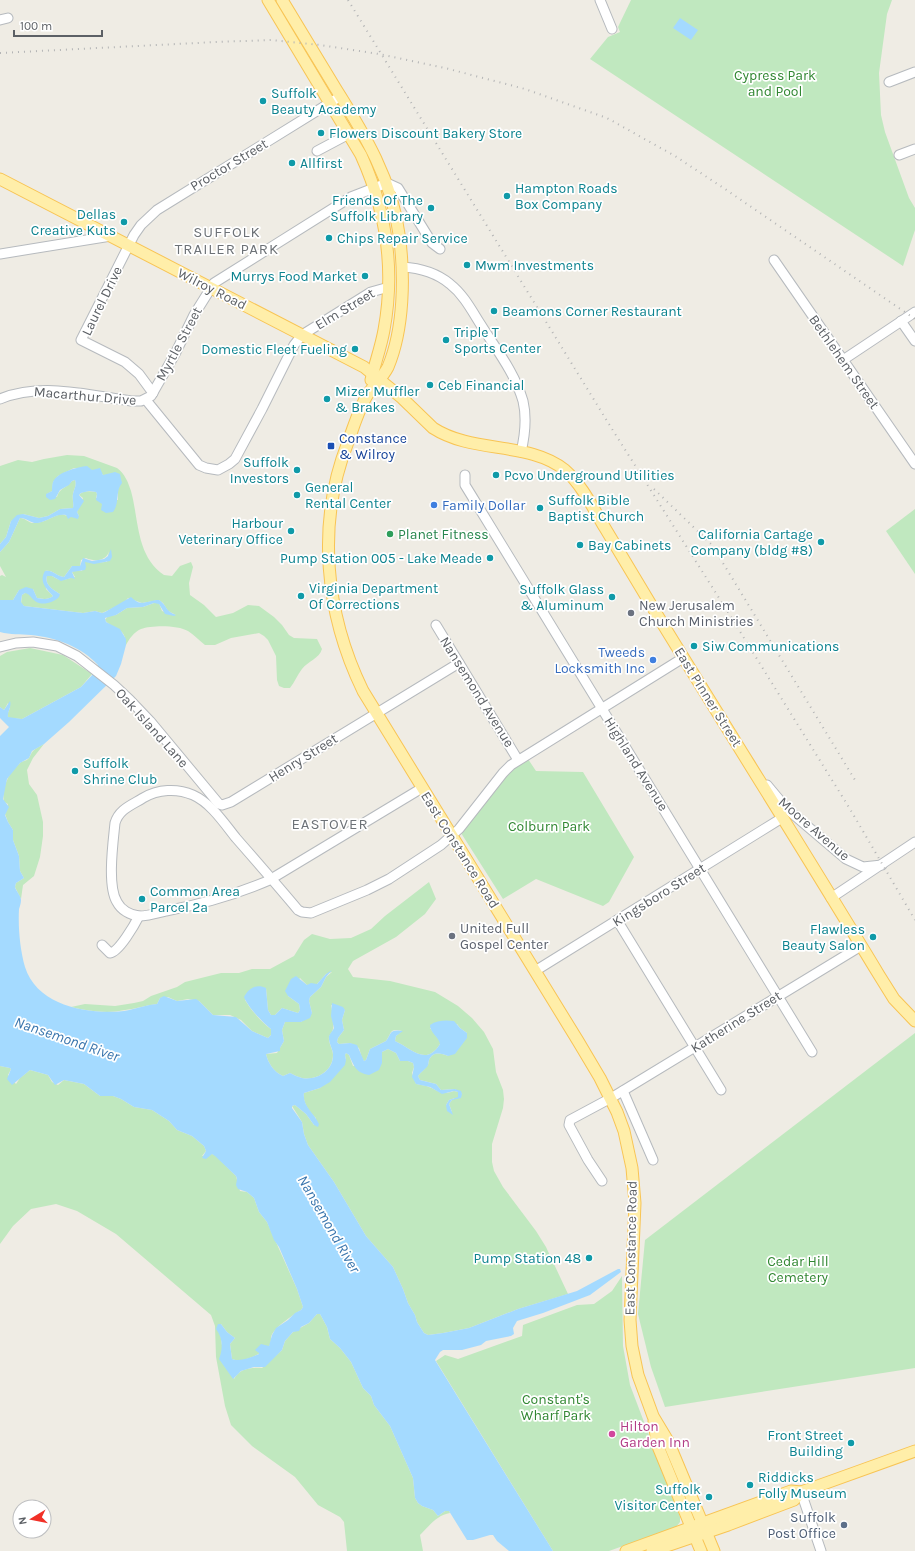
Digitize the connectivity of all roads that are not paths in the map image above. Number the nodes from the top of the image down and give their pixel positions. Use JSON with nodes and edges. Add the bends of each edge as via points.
{"nodes":[{"id":1,"x":268,"y":0,"type":"edge"},
{"id":2,"x":282,"y":0,"type":"edge"},
{"id":3,"x":600,"y":0,"type":"edge"},
{"id":4,"x":612,"y":28,"type":"dead end"},
{"id":5,"x":915,"y":72,"type":"edge"},
{"id":6,"x":889,"y":82,"type":"dead end"},
{"id":7,"x":341,"y":96,"type":"junction"},
{"id":8,"x":330,"y":103,"type":"junction"},
{"id":9,"x":349,"y":134,"type":"junction"},
{"id":10,"x":915,"y":149,"type":"edge"},
{"id":11,"x":317,"y":151,"type":"dead end"},
{"id":12,"x":899,"y":155,"type":"dead end"},
{"id":13,"x":0,"y":179,"type":"edge"},
{"id":14,"x":387,"y":184,"type":"junction"},
{"id":15,"x":374,"y":188,"type":"junction"},
{"id":16,"x":111,"y":236,"type":"junction"},
{"id":17,"x":129,"y":246,"type":"junction"},
{"id":18,"x":440,"y":249,"type":"dead end"},
{"id":19,"x":0,"y":254,"type":"edge"},
{"id":20,"x":774,"y":260,"type":"dead end"},
{"id":21,"x":402,"y":267,"type":"junction"},
{"id":22,"x":389,"y":287,"type":"junction"},
{"id":23,"x":210,"y":288,"type":"junction"},
{"id":24,"x":915,"y":312,"type":"edge"},
{"id":25,"x":901,"y":321,"type":"junction"},
{"id":26,"x":302,"y":335,"type":"junction"},
{"id":27,"x":915,"y":341,"type":"edge"},
{"id":28,"x":843,"y":360,"type":"junction"},
{"id":29,"x":376,"y":376,"type":"junction"},
{"id":30,"x":153,"y":393,"type":"junction"},
{"id":31,"x":0,"y":399,"type":"edge"},
{"id":32,"x":146,"y":400,"type":"junction"},
{"id":33,"x":521,"y":452,"type":"junction"},
{"id":34,"x":915,"y":464,"type":"edge"},
{"id":35,"x":465,"y":475,"type":"dead end"},
{"id":36,"x":436,"y":625,"type":"dead end"},
{"id":37,"x":0,"y":647,"type":"edge"},
{"id":38,"x":683,"y":658,"type":"junction"},
{"id":39,"x":459,"y":663,"type":"junction"},
{"id":40,"x":601,"y":708,"type":"junction"},
{"id":41,"x":376,"y":713,"type":"junction"},
{"id":42,"x":729,"y":732,"type":"junction"},
{"id":43,"x":518,"y":760,"type":"junction"},
{"id":44,"x":422,"y":788,"type":"junction"},
{"id":45,"x":230,"y":803,"type":"joint"},
{"id":46,"x":782,"y":818,"type":"junction"},
{"id":47,"x":451,"y":836,"type":"junction"},
{"id":48,"x":915,"y":842,"type":"edge"},
{"id":49,"x":882,"y":865,"type":"junction"},
{"id":50,"x":700,"y":869,"type":"junction"},
{"id":51,"x":274,"y":877,"type":"junction"},
{"id":52,"x":831,"y":898,"type":"junction"},
{"id":53,"x":139,"y":916,"type":"junction"},
{"id":54,"x":617,"y":920,"type":"junction"},
{"id":55,"x":102,"y":945,"type":"dead end"},
{"id":56,"x":861,"y":946,"type":"junction"},
{"id":57,"x":535,"y":971,"type":"junction"},
{"id":58,"x":778,"y":996,"type":"junction"},
{"id":59,"x":915,"y":1021,"type":"edge"},
{"id":60,"x":695,"y":1047,"type":"junction"},
{"id":61,"x":812,"y":1052,"type":"dead end"},
{"id":62,"x":721,"y":1090,"type":"dead end"},
{"id":63,"x":623,"y":1091,"type":"junction"},
{"id":64,"x":611,"y":1098,"type":"junction"},
{"id":65,"x":653,"y":1160,"type":"dead end"},
{"id":66,"x":602,"y":1181,"type":"dead end"},
{"id":67,"x":653,"y":1416,"type":"junction"},
{"id":68,"x":915,"y":1451,"type":"edge"},
{"id":69,"x":801,"y":1492,"type":"junction"},
{"id":70,"x":705,"y":1528,"type":"junction"},
{"id":71,"x":694,"y":1531,"type":"junction"},
{"id":72,"x":626,"y":1551,"type":"edge"},
{"id":73,"x":652,"y":1551,"type":"edge"},
{"id":74,"x":701,"y":1551,"type":"edge"},
{"id":75,"x":714,"y":1551,"type":"edge"},
{"id":76,"x":821,"y":1551,"type":"edge"}],
"edges":[{"from":1,"to":8,"type":"main road","name":"East Constance Road"},
{"from":2,"to":7,"type":"main road","name":"East Constance Road"},
{"from":3,"to":4,"type":"street"},
{"from":5,"to":6,"type":"street"},
{"from":7,"to":8,"type":"street","name":"Proctor Street"},
{"from":7,"to":14,"type":"main road","name":"East Constance Road","via":[[370,145]]},
{"from":8,"to":9,"type":"main road","name":"East Constance Road"},
{"from":8,"to":17,"type":"street","name":"Proctor Street","via":[[156,210],[141,225]]},
{"from":9,"to":11,"type":"street"},
{"from":9,"to":15,"type":"main road","name":"East Constance Road","via":[[361,155]]},
{"from":10,"to":12,"type":"street"},
{"from":13,"to":16,"type":"main road","name":"Wilroy Road"},
{"from":14,"to":15,"type":"street","name":"Myrtle Street"},
{"from":14,"to":18,"type":"street","via":[[398,188],[432,243]]},
{"from":14,"to":21,"type":"main road","name":"East Constance Road","via":[[399,234]]},
{"from":15,"to":22,"type":"main road","name":"East Constance Road","via":[[386,236]]},
{"from":15,"to":23,"type":"street","name":"Myrtle Street","via":[[351,197],[234,269]]},
{"from":16,"to":17,"type":"main road","name":"Wilroy Road"},
{"from":16,"to":19,"type":"street"},
{"from":17,"to":23,"type":"main road","name":"Wilroy Road"},
{"from":17,"to":30,"type":"street","name":"Laurel Drive","via":[[81,340],[125,362],[139,374]]},
{"from":20,"to":28,"type":"street","name":"Bethlehem Street"},
{"from":21,"to":29,"type":"main road","name":"East Constance Road","via":[[396,336],[388,366]]},
{"from":21,"to":33,"type":"street","via":[[436,275],[464,298],[508,367],[522,400],[525,428]]},
{"from":22,"to":26,"type":"street","name":"Elm Street","via":[[371,292]]},
{"from":22,"to":29,"type":"main road","name":"East Constance Road"},
{"from":23,"to":26,"type":"main road","name":"Wilroy Road"},
{"from":23,"to":30,"type":"street","name":"Myrtle Street"},
{"from":24,"to":25,"type":"street"},
{"from":25,"to":27,"type":"street"},
{"from":25,"to":28,"type":"street"},
{"from":26,"to":29,"type":"main road","name":"Wilroy Road","via":[[364,367]]},
{"from":26,"to":32,"type":"street","name":"Macarthur Drive","via":[[294,345],[235,459],[224,468],[212,470],[199,465]]},
{"from":28,"to":34,"type":"street","name":"Bethlehem Street"},
{"from":29,"to":33,"type":"main road","name":"East Pinner Street","via":[[442,434],[462,442]]},
{"from":29,"to":41,"type":"main road","name":"East Constance Road","via":[[349,438],[338,472],[331,509],[328,547],[331,590],[340,632],[356,676]]},
{"from":30,"to":32,"type":"street","name":"Myrtle Street"},
{"from":31,"to":32,"type":"street","name":"Macarthur Drive","via":[[22,392],[46,390],[141,402]]},
{"from":33,"to":38,"type":"main road","name":"East Pinner Street","via":[[555,463],[579,485]]},
{"from":35,"to":40,"type":"street","name":"Highland Avenue","via":[[465,485],[472,498]]},
{"from":36,"to":39,"type":"street","name":"Nansemond Avenue"},
{"from":37,"to":45,"type":"street","name":"Oak Island Lane","via":[[33,642],[57,646],[78,656],[135,706],[219,804]]},
{"from":38,"to":40,"type":"street"},
{"from":38,"to":42,"type":"main road","name":"East Pinner Street"},
{"from":39,"to":41,"type":"street","name":"Henry Street"},
{"from":39,"to":43,"type":"street","name":"Nansemond Avenue"},
{"from":40,"to":43,"type":"street"},
{"from":40,"to":50,"type":"street","name":"Highland Avenue"},
{"from":41,"to":44,"type":"main road","name":"East Constance Road"},
{"from":41,"to":45,"type":"street","name":"Henry Street"},
{"from":42,"to":46,"type":"main road","name":"East Pinner Street"},
{"from":42,"to":49,"type":"street","name":"Moore Avenue","via":[[787,809],[851,862],[863,867]]},
{"from":43,"to":47,"type":"street","via":[[503,773]]},
{"from":44,"to":47,"type":"main road","name":"East Constance Road"},
{"from":44,"to":51,"type":"street"},
{"from":46,"to":50,"type":"street","name":"Kingsboro Street"},
{"from":46,"to":52,"type":"main road","name":"East Pinner Street"},
{"from":47,"to":51,"type":"street","via":[[389,878],[311,913],[298,910]]},
{"from":47,"to":57,"type":"main road","name":"East Constance Road"},
{"from":48,"to":49,"type":"street"},
{"from":49,"to":52,"type":"street"},
{"from":50,"to":54,"type":"street","name":"Kingsboro Street"},
{"from":50,"to":58,"type":"street","name":"Highland Avenue"},
{"from":51,"to":53,"type":"street","via":[[207,903]]},
{"from":51,"to":53,"type":"street","via":[[205,802],[185,792],[155,792],[123,810],[115,823],[113,894],[124,910]]},
{"from":52,"to":56,"type":"main road","name":"East Pinner Street"},
{"from":53,"to":55,"type":"street","via":[[115,952],[110,953]]},
{"from":54,"to":57,"type":"street","name":"Kingsboro Street"},
{"from":54,"to":60,"type":"street"},
{"from":56,"to":58,"type":"street","name":"Katherine Street"},
{"from":56,"to":59,"type":"main road","name":"East Pinner Street","via":[[894,999]]},
{"from":57,"to":64,"type":"main road","name":"East Constance Road"},
{"from":58,"to":60,"type":"street","name":"Katherine Street"},
{"from":58,"to":61,"type":"street","name":"Highland Avenue"},
{"from":60,"to":62,"type":"street"},
{"from":60,"to":63,"type":"street","name":"Katherine Street"},
{"from":63,"to":64,"type":"street","name":"Katherine Street"},
{"from":63,"to":65,"type":"street"},
{"from":64,"to":66,"type":"street","name":"Katherine Street","via":[[569,1122],[580,1146]]},
{"from":64,"to":67,"type":"main road","name":"East Constance Road","via":[[624,1131],[632,1168],[635,1203],[631,1336],[638,1375]]},
{"from":67,"to":70,"type":"main road","name":"East Constance Road","via":[[668,1440]]},
{"from":67,"to":71,"type":"main road","name":"East Constance Road","via":[[657,1444]]},
{"from":68,"to":69,"type":"main road"},
{"from":69,"to":70,"type":"main road","via":[[791,1491]]},
{"from":69,"to":76,"type":"street"},
{"from":70,"to":71,"type":"main road"},
{"from":70,"to":75,"type":"main road","name":"East Constance Road"},
{"from":71,"to":72,"type":"main road"},
{"from":71,"to":73,"type":"main road"},
{"from":71,"to":74,"type":"main road","name":"East Constance Road"}]}
